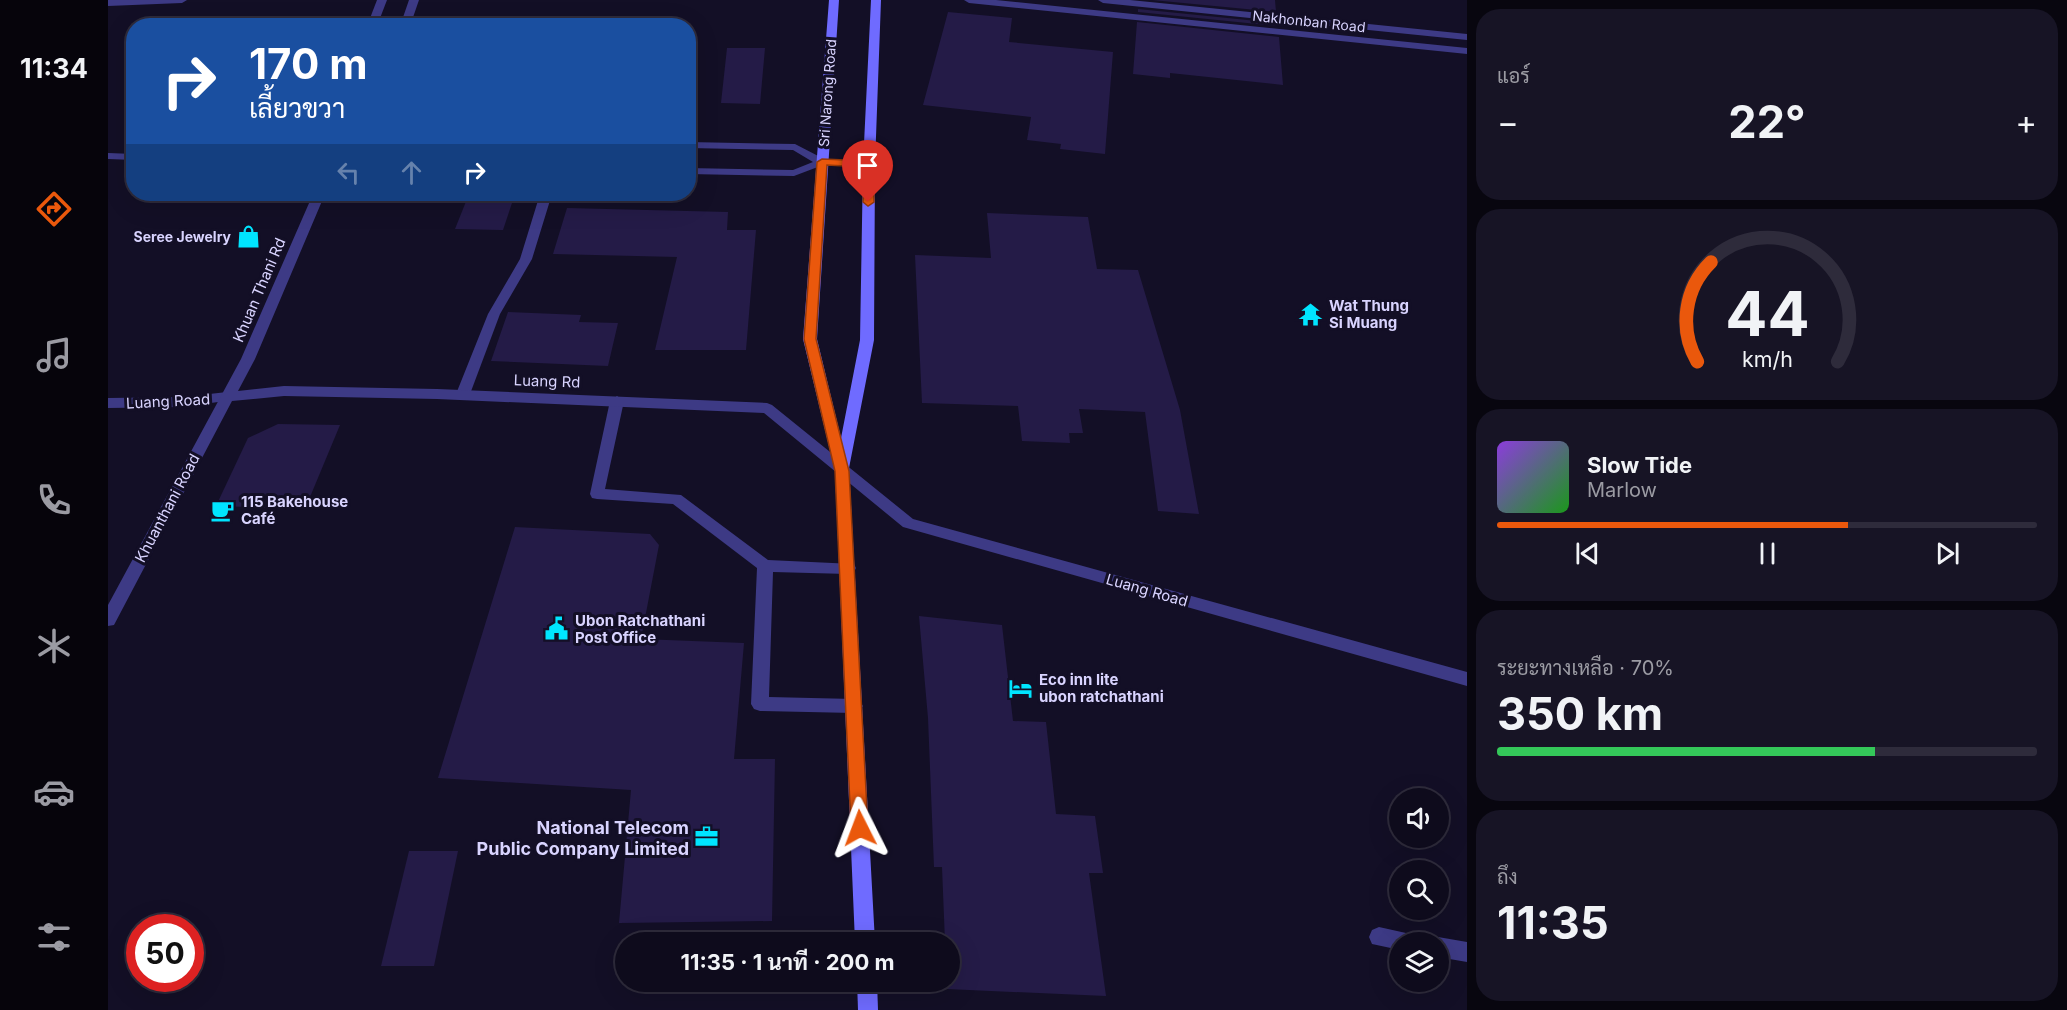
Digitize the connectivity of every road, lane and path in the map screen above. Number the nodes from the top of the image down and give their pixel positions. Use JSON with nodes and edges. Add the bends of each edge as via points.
{"nodes":[{"id":1,"x":182,"y":0,"type":"edge"},
{"id":2,"x":382,"y":0,"type":"edge"},
{"id":3,"x":414,"y":0,"type":"edge"},
{"id":4,"x":834,"y":0,"type":"edge"},
{"id":5,"x":876,"y":0,"type":"edge"},
{"id":6,"x":969,"y":0,"type":"edge"},
{"id":7,"x":1103,"y":0,"type":"edge"},
{"id":8,"x":108,"y":3,"type":"edge"},
{"id":9,"x":375,"y":18,"type":"edge"},
{"id":10,"x":408,"y":18,"type":"edge"},
{"id":11,"x":1406,"y":30,"type":"junction"},
{"id":12,"x":1467,"y":37,"type":"edge"},
{"id":13,"x":1407,"y":44,"type":"junction"},
{"id":14,"x":1467,"y":51,"type":"edge"},
{"id":15,"x":696,"y":145,"type":"edge"},
{"id":16,"x":108,"y":156,"type":"edge"},
{"id":17,"x":126,"y":157,"type":"edge"},
{"id":18,"x":822,"y":162,"type":"junction"},
{"id":19,"x":869,"y":164,"type":"junction"},
{"id":20,"x":696,"y":171,"type":"edge"},
{"id":21,"x":316,"y":201,"type":"edge"},
{"id":22,"x":544,"y":201,"type":"edge"},
{"id":23,"x":463,"y":394,"type":"junction"},
{"id":24,"x":227,"y":397,"type":"junction"},
{"id":25,"x":617,"y":401,"type":"junction"},
{"id":26,"x":108,"y":404,"type":"edge"},
{"id":27,"x":842,"y":471,"type":"junction"},
{"id":28,"x":765,"y":566,"type":"junction"},
{"id":29,"x":848,"y":568,"type":"junction"},
{"id":30,"x":108,"y":620,"type":"edge"},
{"id":31,"x":1467,"y":679,"type":"edge"},
{"id":32,"x":854,"y":706,"type":"junction"},
{"id":33,"x":865,"y":932,"type":"edge"},
{"id":34,"x":1379,"y":937,"type":"dead end"},
{"id":35,"x":1389,"y":939,"type":"edge"},
{"id":36,"x":1449,"y":949,"type":"edge"},
{"id":37,"x":1467,"y":952,"type":"edge"},
{"id":38,"x":867,"y":992,"type":"edge"},
{"id":39,"x":868,"y":1010,"type":"edge"}],
"edges":[{"from":1,"to":8,"type":"street"},
{"from":2,"to":9,"type":"street"},
{"from":3,"to":10,"type":"street"},
{"from":4,"to":18,"type":"main road","name":"Sri Narong Road"},
{"from":5,"to":19,"type":"main road","name":"Sri Narong Road"},
{"from":6,"to":13,"type":"street","name":"Nakhonban Road"},
{"from":7,"to":11,"type":"street","name":"Nakhonban Road"},
{"from":11,"to":12,"type":"street","name":"Nakhonban Road"},
{"from":11,"to":13,"type":"street"},
{"from":13,"to":14,"type":"street","name":"Nakhonban Road"},
{"from":15,"to":18,"type":"street","via":[[795,147]]},
{"from":16,"to":17,"type":"street"},
{"from":18,"to":19,"type":"street"},
{"from":18,"to":20,"type":"street","via":[[794,173]]},
{"from":18,"to":27,"type":"main road","name":"Sri Narong Road","via":[[810,339]]},
{"from":19,"to":27,"type":"main road","name":"Sri Narong Road","via":[[867,340]]},
{"from":21,"to":24,"type":"street","name":"Khuan Thani Rd","via":[[248,359]]},
{"from":22,"to":23,"type":"street","via":[[526,259],[494,314]]},
{"from":23,"to":24,"type":"street","name":"Luang Rd","via":[[284,391]]},
{"from":23,"to":25,"type":"street","name":"Luang Rd"},
{"from":24,"to":26,"type":"street","name":"Luang Road"},
{"from":24,"to":30,"type":"street","name":"Khuanthani Road"},
{"from":25,"to":27,"type":"street","name":"Luang Rd","via":[[767,408]]},
{"from":25,"to":28,"type":"street","via":[[597,494],[676,499]]},
{"from":27,"to":29,"type":"main road","name":"Sri Narong Road"},
{"from":27,"to":31,"type":"street","name":"Luang Road","via":[[908,523]]},
{"from":28,"to":29,"type":"street"},
{"from":28,"to":32,"type":"street","via":[[760,704]]},
{"from":29,"to":32,"type":"main road","name":"Sri Narong Road"},
{"from":32,"to":33,"type":"main road","name":"Sri Narong Road"},
{"from":34,"to":35,"type":"street"},
{"from":36,"to":37,"type":"street"},
{"from":38,"to":39,"type":"main road"}]}
